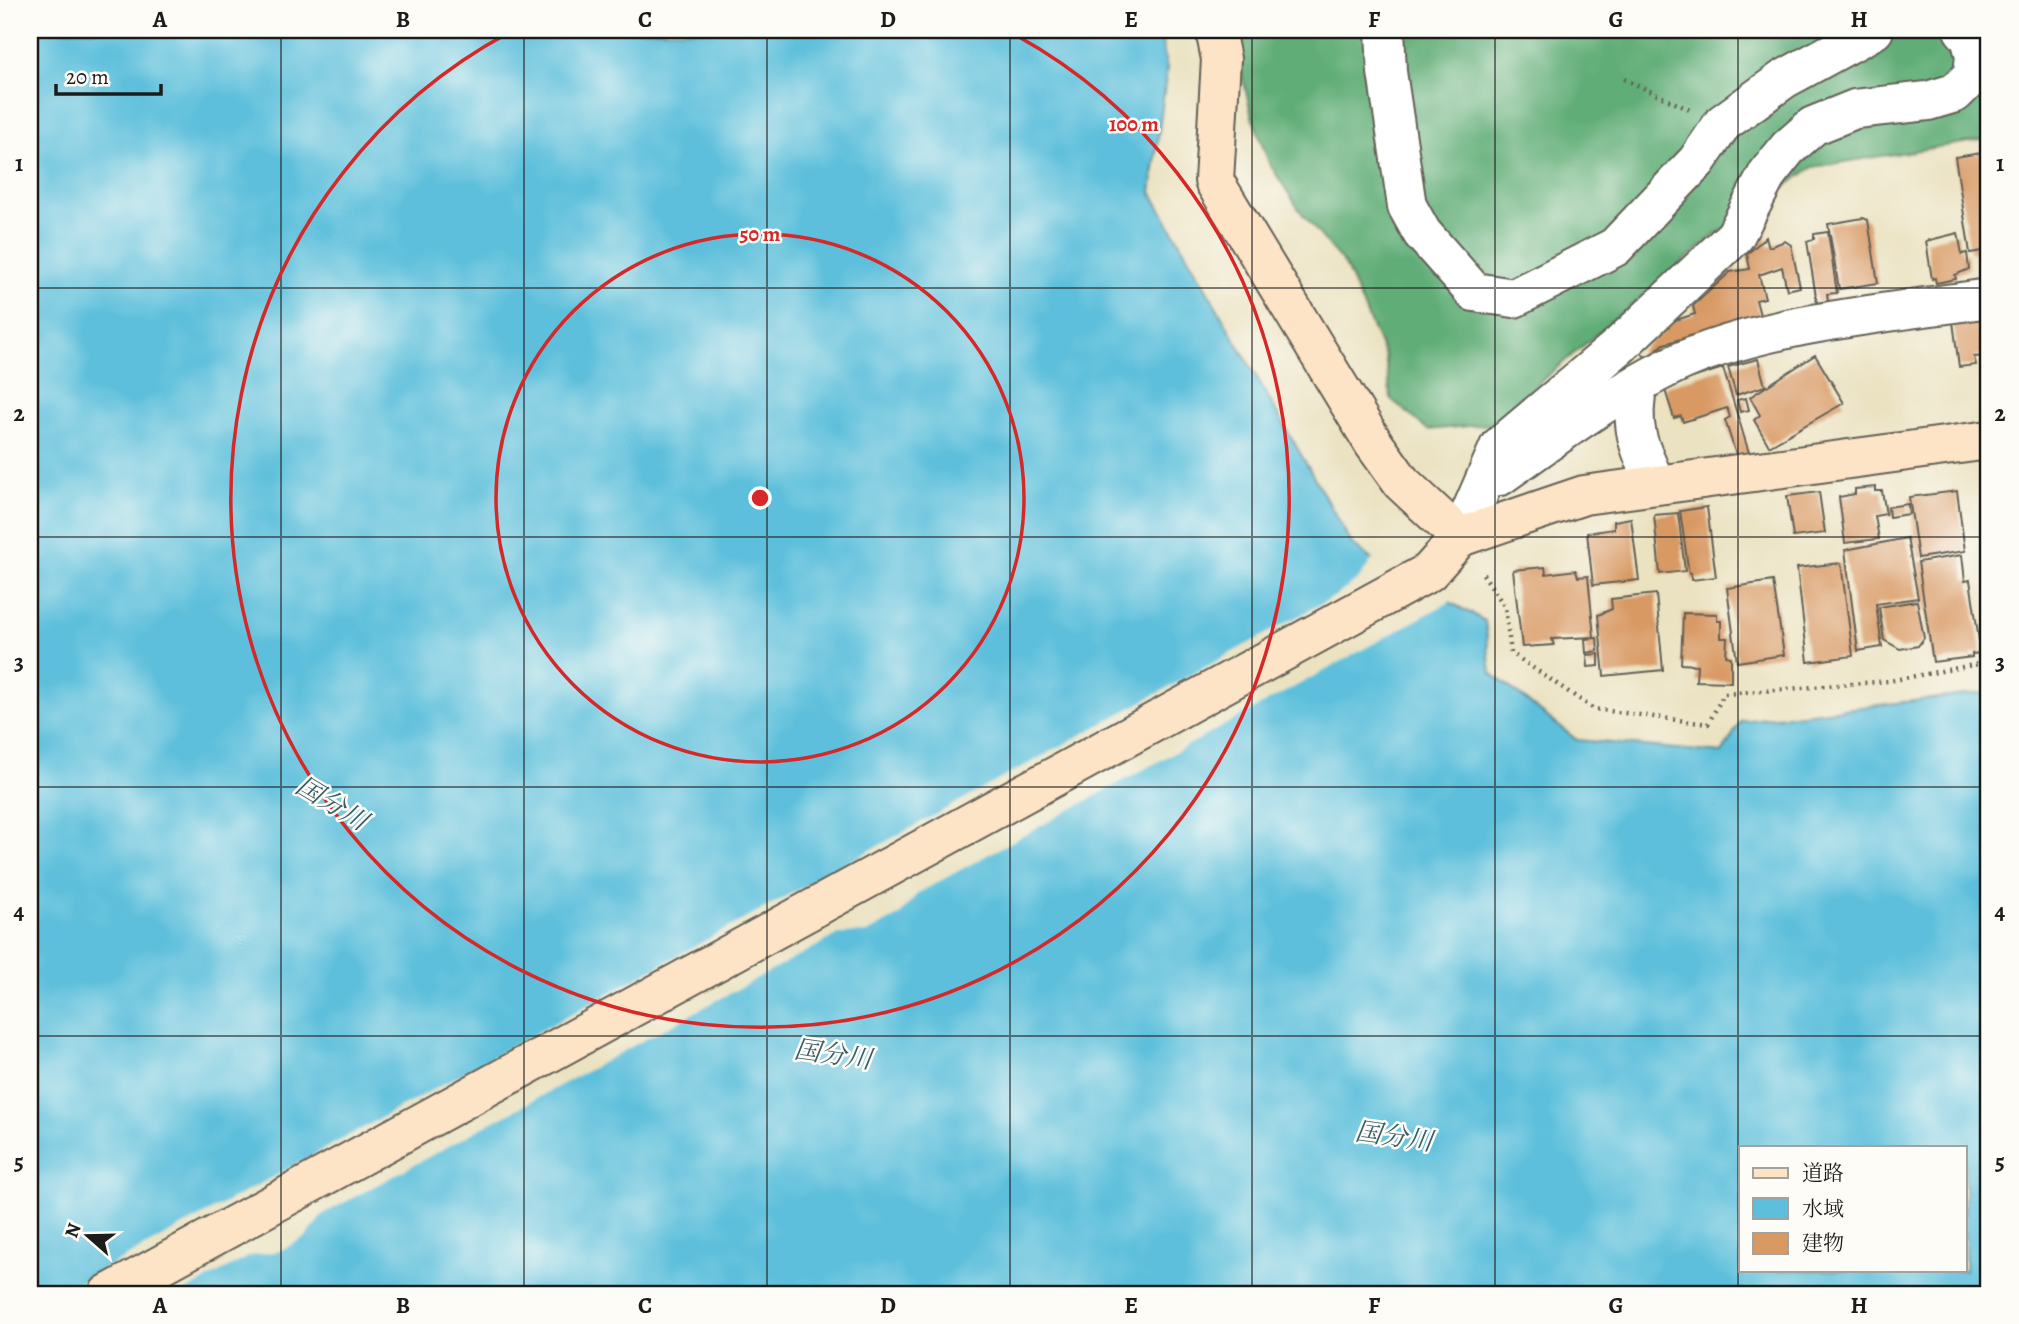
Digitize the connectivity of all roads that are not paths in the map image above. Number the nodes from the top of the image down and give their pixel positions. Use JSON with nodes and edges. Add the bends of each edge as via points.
{"nodes":[{"id":1,"x":1215,"y":30,"type":"edge"},
{"id":2,"x":1385,"y":30,"type":"edge"},
{"id":3,"x":1874,"y":30,"type":"edge"},
{"id":4,"x":1963,"y":30,"type":"edge"},
{"id":5,"x":1989,"y":298,"type":"edge"},
{"id":6,"x":1638,"y":384,"type":"junction"},
{"id":7,"x":1989,"y":440,"type":"edge"},
{"id":8,"x":1656,"y":484,"type":"junction"},
{"id":9,"x":1484,"y":487,"type":"junction"},
{"id":10,"x":1460,"y":537,"type":"junction"},
{"id":11,"x":108,"y":1294,"type":"edge"}],
"edges":[{"from":1,"to":10,"type":"street","via":[[1221,59],[1214,181],[1374,444],[1402,483]]},
{"from":2,"to":3,"type":"street","via":[[1407,206],[1422,233],[1474,292],[1514,298],[1615,247],[1696,161],[1723,123],[1784,79]]},
{"from":4,"to":9,"type":"street","via":[[1975,55],[1973,75],[1955,93],[1928,101],[1855,109],[1801,135],[1768,173],[1735,236],[1620,345],[1499,447]]},
{"from":5,"to":6,"type":"street","via":[[1793,329],[1714,350]]},
{"from":6,"to":8,"type":"street","via":[[1632,419]]},
{"from":6,"to":9,"type":"street"},
{"from":7,"to":8,"type":"street"},
{"from":8,"to":10,"type":"street","via":[[1584,495]]},
{"from":9,"to":10,"type":"street"},
{"from":10,"to":11,"type":"street","via":[[1429,572]]}]}
